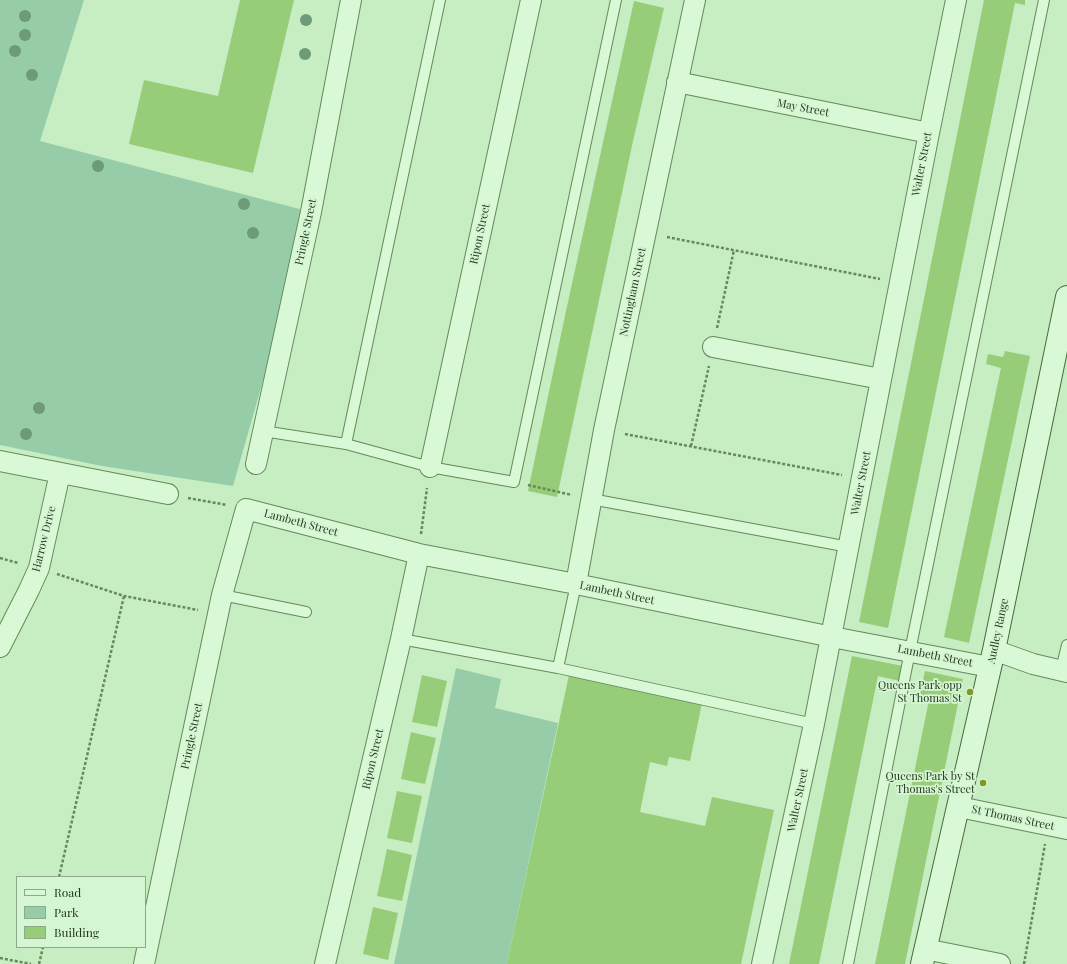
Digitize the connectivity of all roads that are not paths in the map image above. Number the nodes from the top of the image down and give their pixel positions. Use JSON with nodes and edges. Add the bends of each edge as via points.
{"nodes":[{"id":1,"x":351,"y":0,"type":"edge"},
{"id":2,"x":440,"y":0,"type":"edge"},
{"id":3,"x":531,"y":0,"type":"edge"},
{"id":4,"x":616,"y":0,"type":"edge"},
{"id":5,"x":956,"y":0,"type":"edge"},
{"id":6,"x":1044,"y":0,"type":"edge"},
{"id":7,"x":690,"y":1,"type":"edge"},
{"id":8,"x":677,"y":82,"type":"junction"},
{"id":9,"x":928,"y":133,"type":"junction"},
{"id":10,"x":1067,"y":297,"type":"edge"},
{"id":11,"x":713,"y":347,"type":"dead end"},
{"id":12,"x":881,"y":379,"type":"junction"},
{"id":13,"x":263,"y":431,"type":"junction"},
{"id":14,"x":346,"y":444,"type":"junction"},
{"id":15,"x":0,"y":461,"type":"edge"},
{"id":16,"x":256,"y":464,"type":"dead end"},
{"id":17,"x":430,"y":468,"type":"junction"},
{"id":18,"x":60,"y":472,"type":"junction"},
{"id":19,"x":168,"y":494,"type":"road end"},
{"id":20,"x":591,"y":499,"type":"junction"},
{"id":21,"x":246,"y":509,"type":"joint"},
{"id":22,"x":849,"y":547,"type":"junction"},
{"id":23,"x":419,"y":554,"type":"junction"},
{"id":24,"x":576,"y":584,"type":"junction"},
{"id":25,"x":220,"y":604,"type":"junction"},
{"id":26,"x":306,"y":612,"type":"dead end"},
{"id":27,"x":832,"y":637,"type":"junction"},
{"id":28,"x":401,"y":639,"type":"junction"},
{"id":29,"x":1067,"y":646,"type":"edge"},
{"id":30,"x":0,"y":647,"type":"edge"},
{"id":31,"x":910,"y":651,"type":"junction"},
{"id":32,"x":992,"y":658,"type":"junction"},
{"id":33,"x":558,"y":668,"type":"junction"},
{"id":34,"x":1064,"y":671,"type":"edge"},
{"id":35,"x":814,"y":724,"type":"junction"},
{"id":36,"x":958,"y":807,"type":"junction"},
{"id":37,"x":1058,"y":827,"type":"edge"},
{"id":38,"x":924,"y":956,"type":"edge"},
{"id":39,"x":144,"y":964,"type":"edge"},
{"id":40,"x":325,"y":964,"type":"edge"},
{"id":41,"x":762,"y":964,"type":"edge"},
{"id":42,"x":848,"y":964,"type":"edge"},
{"id":43,"x":1000,"y":964,"type":"edge"}],
"edges":[{"from":1,"to":13,"type":"street","name":"Pringle Street","via":[[311,212]]},
{"from":2,"to":14,"type":"lane"},
{"from":3,"to":17,"type":"street","name":"Ripon Street"},
{"from":4,"to":17,"type":"lane","via":[[514,482]]},
{"from":5,"to":9,"type":"street","name":"Walter Street"},
{"from":6,"to":31,"type":"lane"},
{"from":7,"to":8,"type":"street","name":"Nottingham Street"},
{"from":8,"to":9,"type":"street","name":"May Street"},
{"from":8,"to":20,"type":"street","name":"Nottingham Street"},
{"from":9,"to":12,"type":"street","name":"Walter Street"},
{"from":10,"to":32,"type":"street","name":"Audley Range","via":[[1057,363]]},
{"from":11,"to":12,"type":"street"},
{"from":12,"to":22,"type":"street","name":"Walter Street"},
{"from":13,"to":14,"type":"lane"},
{"from":13,"to":16,"type":"street","name":"Pringle Street"},
{"from":14,"to":17,"type":"lane"},
{"from":15,"to":18,"type":"street"},
{"from":18,"to":19,"type":"street"},
{"from":18,"to":30,"type":"street","name":"Harrow Drive","via":[[39,568]]},
{"from":20,"to":22,"type":"lane"},
{"from":20,"to":24,"type":"street","name":"Nottingham Street"},
{"from":21,"to":23,"type":"street","name":"Lambeth Street"},
{"from":21,"to":25,"type":"street","name":"Pringle Street"},
{"from":22,"to":27,"type":"street","name":"Walter Street"},
{"from":23,"to":24,"type":"street","name":"Lambeth Street"},
{"from":23,"to":28,"type":"street","name":"Ripon Street"},
{"from":24,"to":27,"type":"street","name":"Lambeth Street"},
{"from":24,"to":33,"type":"lane"},
{"from":25,"to":26,"type":"lane"},
{"from":25,"to":39,"type":"street","name":"Pringle Street"},
{"from":27,"to":31,"type":"street","name":"Lambeth Street"},
{"from":27,"to":35,"type":"street","name":"Walter Street"},
{"from":28,"to":33,"type":"lane"},
{"from":28,"to":40,"type":"street","name":"Ripon Street"},
{"from":29,"to":34,"type":"lane"},
{"from":31,"to":32,"type":"street","name":"Lambeth Street"},
{"from":31,"to":42,"type":"lane"},
{"from":32,"to":34,"type":"street","name":"Lambeth Street"},
{"from":32,"to":36,"type":"street","name":"Audley Range"},
{"from":33,"to":35,"type":"lane"},
{"from":35,"to":41,"type":"street","name":"Walter Street"},
{"from":36,"to":37,"type":"street","name":"St Thomas Street"},
{"from":36,"to":38,"type":"street","name":"Audley Range"},
{"from":38,"to":43,"type":"street"}]}
